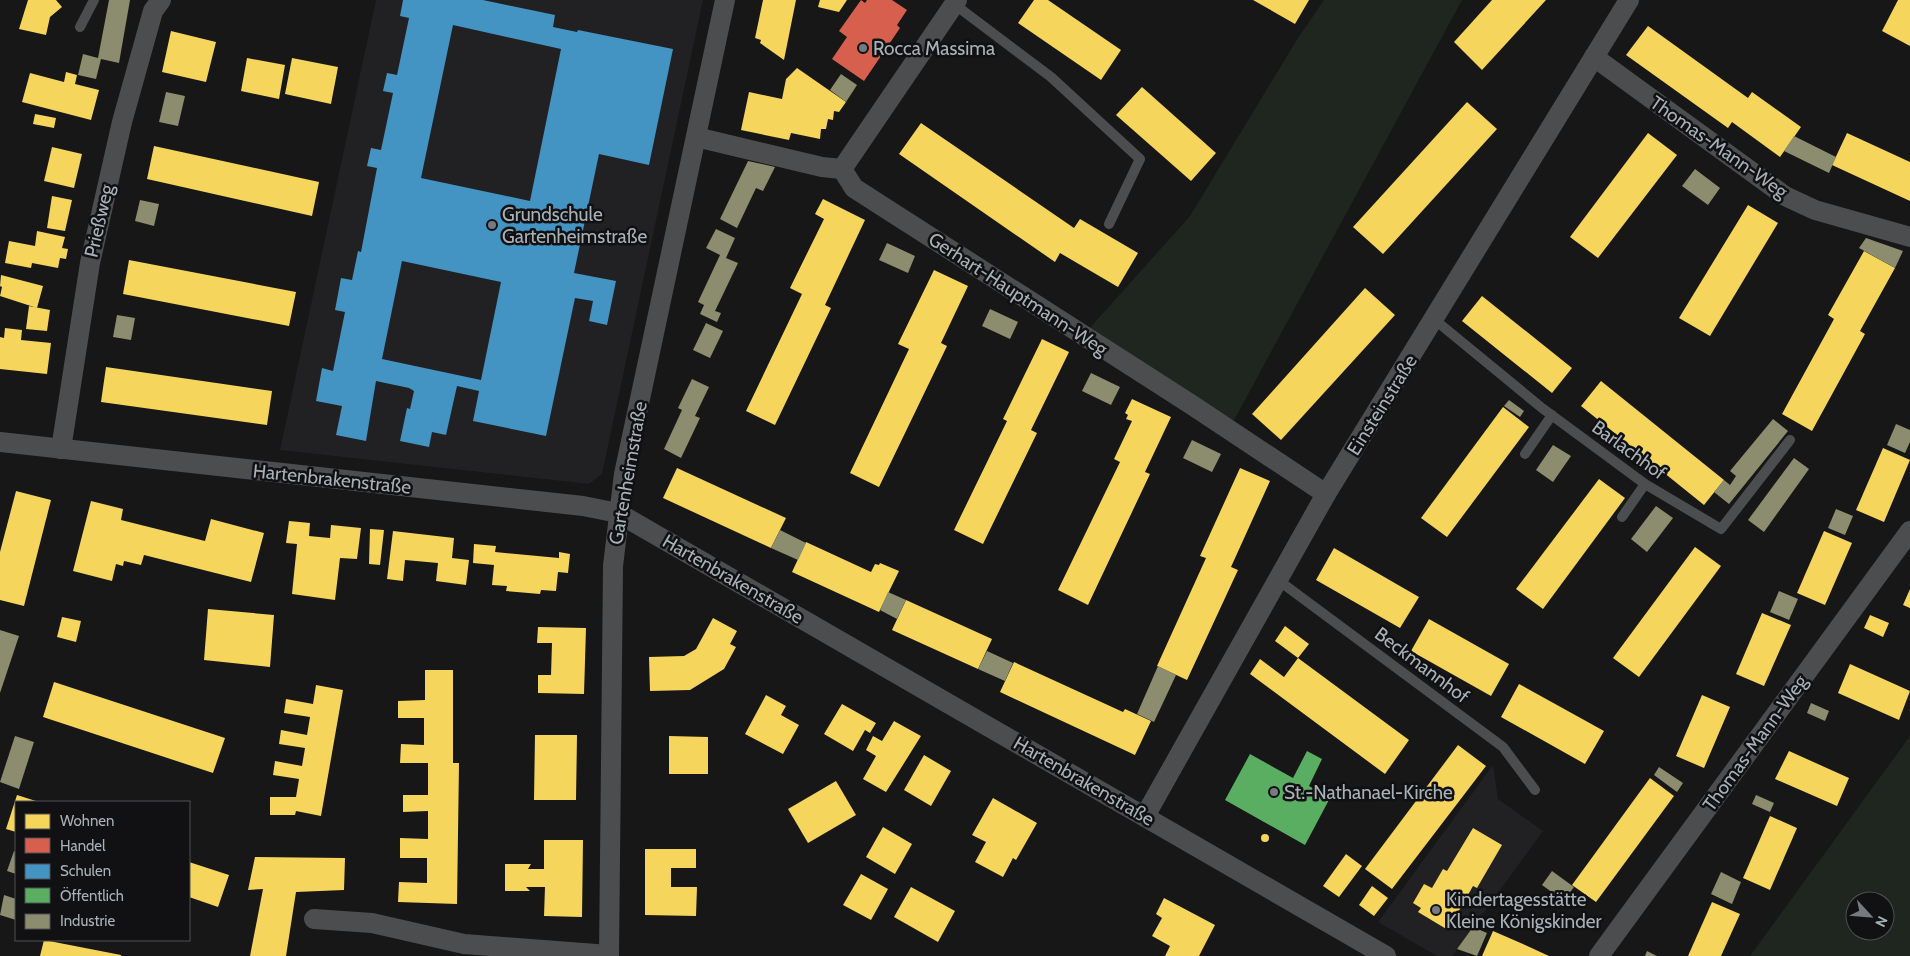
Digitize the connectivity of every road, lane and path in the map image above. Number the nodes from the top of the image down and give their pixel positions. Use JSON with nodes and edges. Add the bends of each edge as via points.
{"nodes":[{"id":1,"x":94,"y":0,"type":"edge"},
{"id":2,"x":161,"y":0,"type":"edge"},
{"id":3,"x":725,"y":0,"type":"edge"},
{"id":4,"x":1629,"y":0,"type":"edge"},
{"id":5,"x":956,"y":2,"type":"edge"},
{"id":6,"x":80,"y":27,"type":"dead end"},
{"id":7,"x":1594,"y":57,"type":"junction"},
{"id":8,"x":696,"y":137,"type":"junction"},
{"id":9,"x":842,"y":169,"type":"junction"},
{"id":10,"x":1110,"y":224,"type":"dead end"},
{"id":11,"x":1910,"y":237,"type":"edge"},
{"id":12,"x":1434,"y":320,"type":"junction"},
{"id":13,"x":1552,"y":415,"type":"junction"},
{"id":14,"x":1790,"y":440,"type":"dead end"},
{"id":15,"x":0,"y":442,"type":"edge"},
{"id":16,"x":61,"y":449,"type":"junction"},
{"id":17,"x":1525,"y":454,"type":"dead end"},
{"id":18,"x":1644,"y":484,"type":"junction"},
{"id":19,"x":1326,"y":494,"type":"junction"},
{"id":20,"x":618,"y":513,"type":"junction"},
{"id":21,"x":1622,"y":517,"type":"dead end"},
{"id":22,"x":1910,"y":531,"type":"edge"},
{"id":23,"x":1278,"y":580,"type":"junction"},
{"id":24,"x":1535,"y":790,"type":"dead end"},
{"id":25,"x":1145,"y":816,"type":"junction"},
{"id":26,"x":314,"y":919,"type":"dead end"},
{"id":27,"x":609,"y":955,"type":"edge"},
{"id":28,"x":1386,"y":956,"type":"edge"},
{"id":29,"x":1600,"y":956,"type":"edge"}],
"edges":[{"from":1,"to":6,"type":"lane"},
{"from":2,"to":16,"type":"street","name":"Prießweg","via":[[153,11],[122,122],[90,264]]},
{"from":3,"to":8,"type":"street","name":"Gartenheimstraße"},
{"from":4,"to":7,"type":"street","name":"Einsteinstraße"},
{"from":5,"to":9,"type":"street"},
{"from":5,"to":10,"type":"lane","via":[[1051,77],[1140,159]]},
{"from":7,"to":11,"type":"street","name":"Thomas-Mann-Weg","via":[[1785,196],[1815,210]]},
{"from":7,"to":12,"type":"street","name":"Einsteinstraße"},
{"from":8,"to":9,"type":"street"},
{"from":8,"to":20,"type":"street","name":"Gartenheimstraße"},
{"from":9,"to":19,"type":"street","name":"Gerhart-Hauptmann-Weg","via":[[854,188]]},
{"from":12,"to":13,"type":"lane","name":"Barlachhof"},
{"from":12,"to":19,"type":"street","name":"Einsteinstraße"},
{"from":13,"to":17,"type":"lane"},
{"from":13,"to":18,"type":"lane","name":"Barlachhof"},
{"from":14,"to":18,"type":"lane","name":"Barlachhof","via":[[1721,529]]},
{"from":15,"to":16,"type":"street","name":"Hartenbrakenstraße"},
{"from":16,"to":20,"type":"street","name":"Hartenbrakenstraße","via":[[583,506]]},
{"from":18,"to":21,"type":"lane"},
{"from":19,"to":23,"type":"street","name":"Einsteinstraße"},
{"from":20,"to":25,"type":"street","name":"Hartenbrakenstraße"},
{"from":20,"to":27,"type":"street","name":"Gartenheimstraße","via":[[613,566]]},
{"from":22,"to":29,"type":"street","name":"Thomas-Mann-Weg"},
{"from":23,"to":24,"type":"lane","name":"Beckmannhof","via":[[1503,747]]},
{"from":23,"to":25,"type":"street","name":"Einsteinstraße"},
{"from":25,"to":28,"type":"street","name":"Hartenbrakenstraße"},
{"from":26,"to":27,"type":"street","name":"Gartenheimstraße","via":[[372,923],[464,944]]}]}
